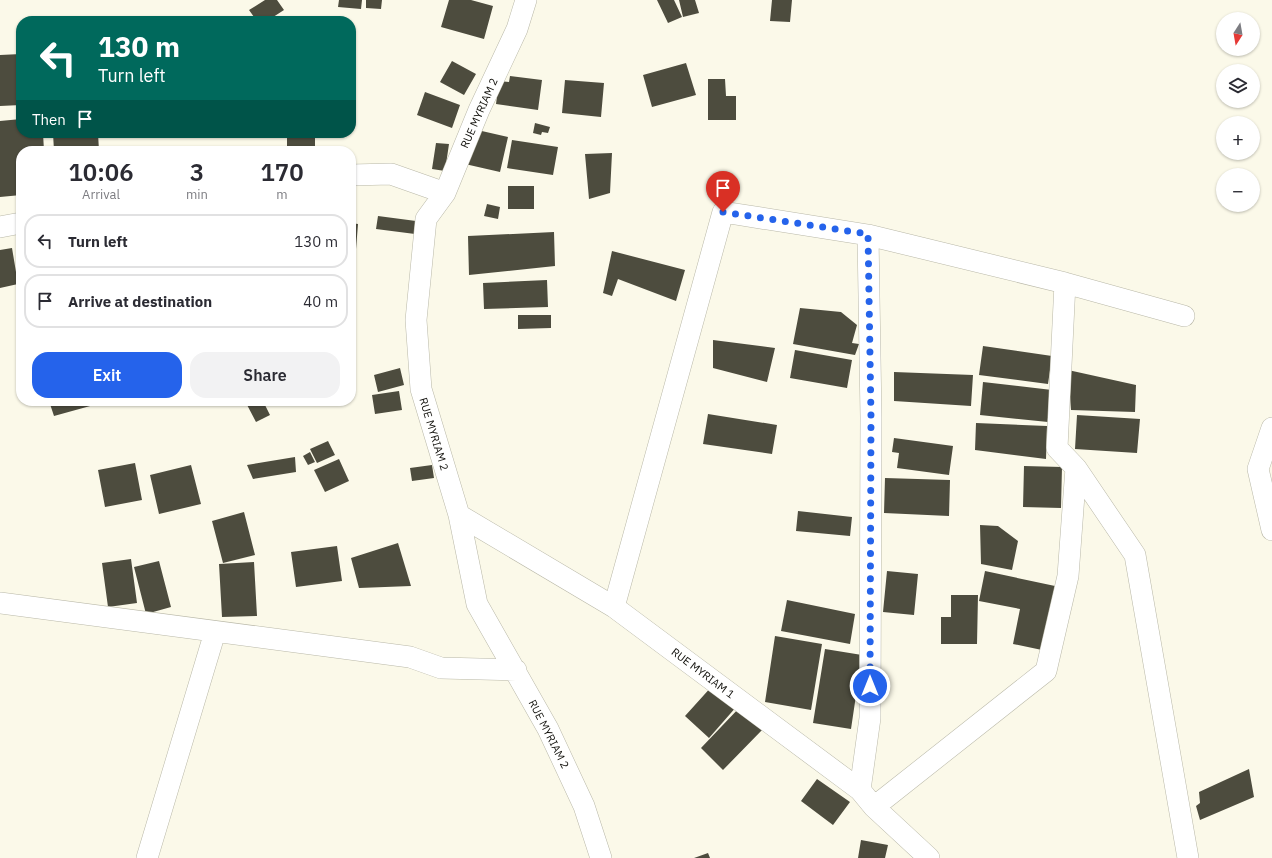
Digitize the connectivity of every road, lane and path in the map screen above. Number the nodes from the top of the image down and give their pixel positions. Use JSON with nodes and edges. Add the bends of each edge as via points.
{"nodes":[{"id":1,"x":526,"y":0,"type":"edge"},
{"id":2,"x":356,"y":175,"type":"edge"},
{"id":3,"x":445,"y":193,"type":"junction"},
{"id":4,"x":16,"y":224,"type":"edge"},
{"id":5,"x":0,"y":227,"type":"edge"},
{"id":6,"x":868,"y":234,"type":"junction"},
{"id":7,"x":1066,"y":283,"type":"junction"},
{"id":8,"x":1184,"y":316,"type":"dead end"},
{"id":9,"x":1272,"y":428,"type":"edge"},
{"id":10,"x":1076,"y":468,"type":"junction"},
{"id":11,"x":459,"y":515,"type":"junction"},
{"id":12,"x":1272,"y":530,"type":"edge"},
{"id":13,"x":0,"y":603,"type":"edge"},
{"id":14,"x":614,"y":607,"type":"junction"},
{"id":15,"x":215,"y":632,"type":"junction"},
{"id":16,"x":516,"y":670,"type":"junction"},
{"id":17,"x":860,"y":790,"type":"junction"},
{"id":18,"x":874,"y":807,"type":"junction"},
{"id":19,"x":147,"y":858,"type":"edge"},
{"id":20,"x":602,"y":858,"type":"edge"},
{"id":21,"x":929,"y":858,"type":"edge"},
{"id":22,"x":1188,"y":858,"type":"edge"}],
"edges":[{"from":1,"to":3,"type":"street","name":"RUE MYRIAM 2","via":[[517,29],[479,110]]},
{"from":2,"to":3,"type":"street","via":[[391,174]]},
{"from":3,"to":11,"type":"street","name":"RUE MYRIAM 2","via":[[426,219],[416,320],[421,389]]},
{"from":4,"to":5,"type":"street"},
{"from":6,"to":7,"type":"street"},
{"from":6,"to":14,"type":"street","via":[[723,212]]},
{"from":6,"to":17,"type":"street","via":[[871,417],[870,718]]},
{"from":7,"to":8,"type":"street"},
{"from":7,"to":10,"type":"street","via":[[1056,448]]},
{"from":9,"to":12,"type":"street","via":[[1258,469]]},
{"from":10,"to":18,"type":"street","via":[[1068,576],[1046,672]]},
{"from":10,"to":22,"type":"street","via":[[1135,555]]},
{"from":11,"to":14,"type":"street","name":"RUE MYRIAM 1"},
{"from":11,"to":16,"type":"street","name":"RUE MYRIAM 2","via":[[477,604]]},
{"from":13,"to":15,"type":"street"},
{"from":14,"to":17,"type":"street","name":"RUE MYRIAM 1"},
{"from":15,"to":16,"type":"street","via":[[410,656],[441,668]]},
{"from":15,"to":19,"type":"street"},
{"from":16,"to":20,"type":"street","name":"RUE MYRIAM 2","via":[[548,729],[584,806]]},
{"from":17,"to":18,"type":"street","name":"RUE MYRIAM 1"},
{"from":18,"to":21,"type":"street","name":"RUE MYRIAM 1"}]}
